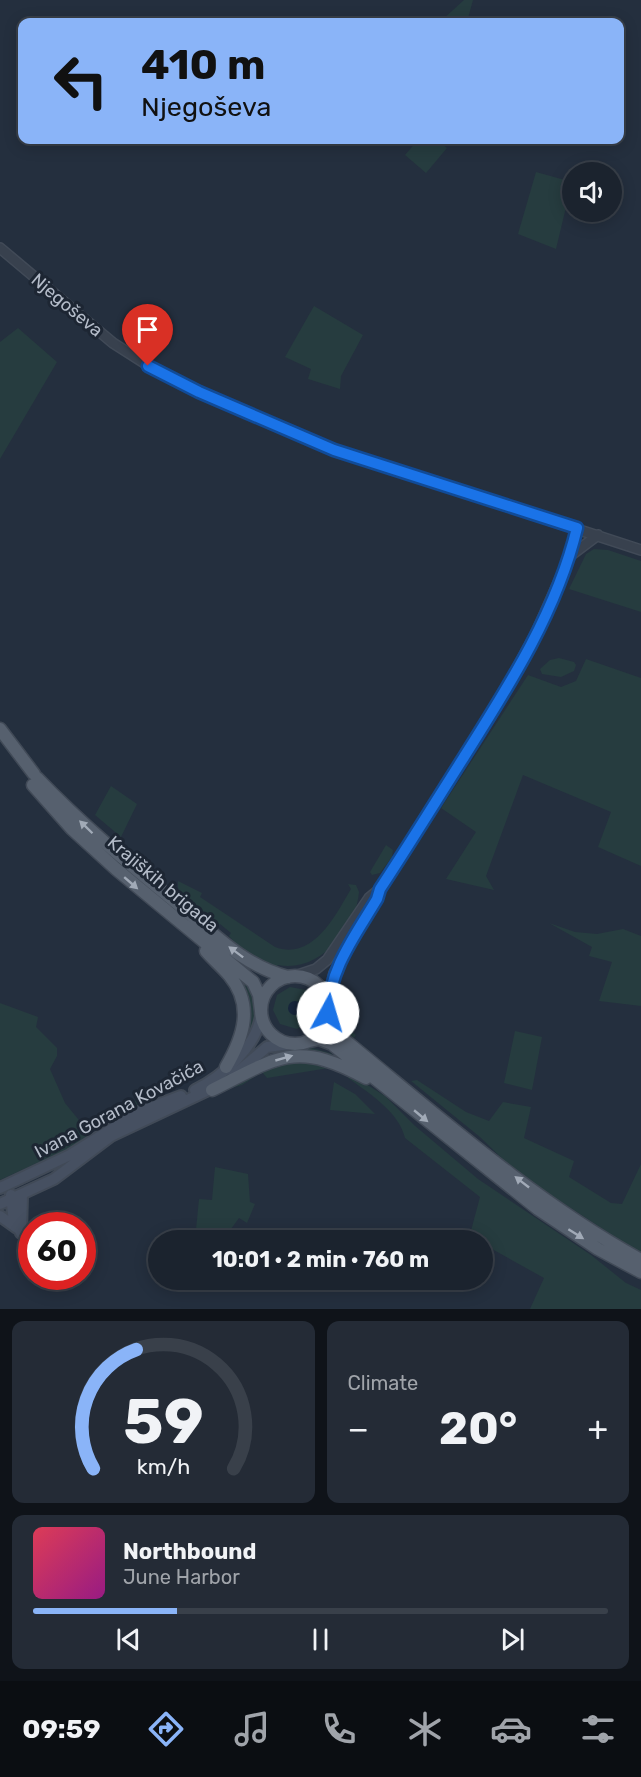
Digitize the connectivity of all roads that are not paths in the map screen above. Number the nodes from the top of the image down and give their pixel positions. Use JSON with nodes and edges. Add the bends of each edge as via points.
{"nodes":[{"id":1,"x":0,"y":248,"type":"edge"},
{"id":2,"x":577,"y":528,"type":"junction"},
{"id":3,"x":598,"y":535,"type":"junction"},
{"id":4,"x":641,"y":550,"type":"edge"},
{"id":5,"x":569,"y":558,"type":"junction"},
{"id":6,"x":0,"y":729,"type":"edge"},
{"id":7,"x":0,"y":744,"type":"edge"},
{"id":8,"x":34,"y":780,"type":"junction"},
{"id":9,"x":380,"y":889,"type":"junction"},
{"id":10,"x":191,"y":934,"type":"junction"},
{"id":11,"x":292,"y":976,"type":"junction"},
{"id":12,"x":328,"y":1007,"type":"junction"},
{"id":13,"x":261,"y":1014,"type":"junction"},
{"id":14,"x":305,"y":1042,"type":"junction"},
{"id":15,"x":290,"y":1044,"type":"junction"},
{"id":16,"x":226,"y":1067,"type":"junction"},
{"id":17,"x":212,"y":1090,"type":"junction"},
{"id":18,"x":394,"y":1093,"type":"junction"},
{"id":19,"x":12,"y":1182,"type":"junction"},
{"id":20,"x":0,"y":1188,"type":"edge"},
{"id":21,"x":22,"y":1195,"type":"junction"},
{"id":22,"x":5,"y":1202,"type":"edge"},
{"id":23,"x":22,"y":1212,"type":"edge"},
{"id":24,"x":0,"y":1216,"type":"edge"},
{"id":25,"x":18,"y":1226,"type":"edge"},
{"id":26,"x":18,"y":1230,"type":"edge"},
{"id":27,"x":641,"y":1260,"type":"edge"},
{"id":28,"x":641,"y":1272,"type":"edge"}],
"edges":[{"from":1,"to":2,"type":"street","name":"Njegoševa","via":[[113,343],[199,392],[334,450]]},
{"from":2,"to":3,"type":"street","name":"Njegoševa"},
{"from":2,"to":5,"type":"street"},
{"from":3,"to":4,"type":"street","name":"Njegoševa"},
{"from":3,"to":5,"type":"street"},
{"from":5,"to":9,"type":"street","via":[[536,633],[502,696]]},
{"from":6,"to":8,"type":"main road","name":"Krajiških brigada"},
{"from":7,"to":8,"type":"main road","name":"Krajiških brigada"},
{"from":8,"to":10,"type":"main road","name":"Krajiških brigada","one_way":true,"via":[[72,830]]},
{"from":11,"to":8,"type":"main road","name":"Krajiških brigada","one_way":true,"via":[[265,970],[224,943]]},
{"from":9,"to":11,"type":"street","via":[[369,898],[327,960],[316,969]]},
{"from":9,"to":12,"type":"street","via":[[334,973]]},
{"from":10,"to":13,"type":"main road","name":"Krajiških brigada","via":[[254,982]]},
{"from":10,"to":16,"type":"main road","via":[[229,975],[243,1003],[243,1031]]},
{"from":11,"to":12,"type":"main road","via":[[316,983]]},
{"from":11,"to":13,"type":"main road","via":[[271,985],[265,993]]},
{"from":12,"to":14,"type":"main road","via":[[321,1031]]},
{"from":27,"to":12,"type":"main road","one_way":true,"via":[[539,1196],[478,1148],[342,1038],[331,1024]]},
{"from":13,"to":15,"type":"main road","via":[[270,1033]]},
{"from":13,"to":16,"type":"main road","name":"Ivana Gorana Kovačića","via":[[253,1038]]},
{"from":14,"to":15,"type":"main road"},
{"from":14,"to":18,"type":"main road","via":[[320,1039],[332,1044]]},
{"from":15,"to":17,"type":"main road","name":"Ivana Gorana Kovačića","via":[[267,1047]]},
{"from":16,"to":19,"type":"main road","name":"Ivana Gorana Kovačića","via":[[205,1085],[140,1112],[81,1149]]},
{"from":17,"to":18,"type":"main road","one_way":true,"via":[[276,1060],[307,1055],[342,1065]]},
{"from":17,"to":21,"type":"main road","name":"Ivana Gorana Kovačića","via":[[111,1136],[54,1179]]},
{"from":18,"to":28,"type":"main road","one_way":true,"via":[[538,1209]]},
{"from":19,"to":20,"type":"main road","name":"Ivana Gorana Kovačića"},
{"from":19,"to":22,"type":"main road"},
{"from":21,"to":22,"type":"main road","name":"Ivana Gorana Kovačića"},
{"from":21,"to":23,"type":"main road"},
{"from":22,"to":25,"type":"main road"},
{"from":24,"to":26,"type":"main road"}]}
